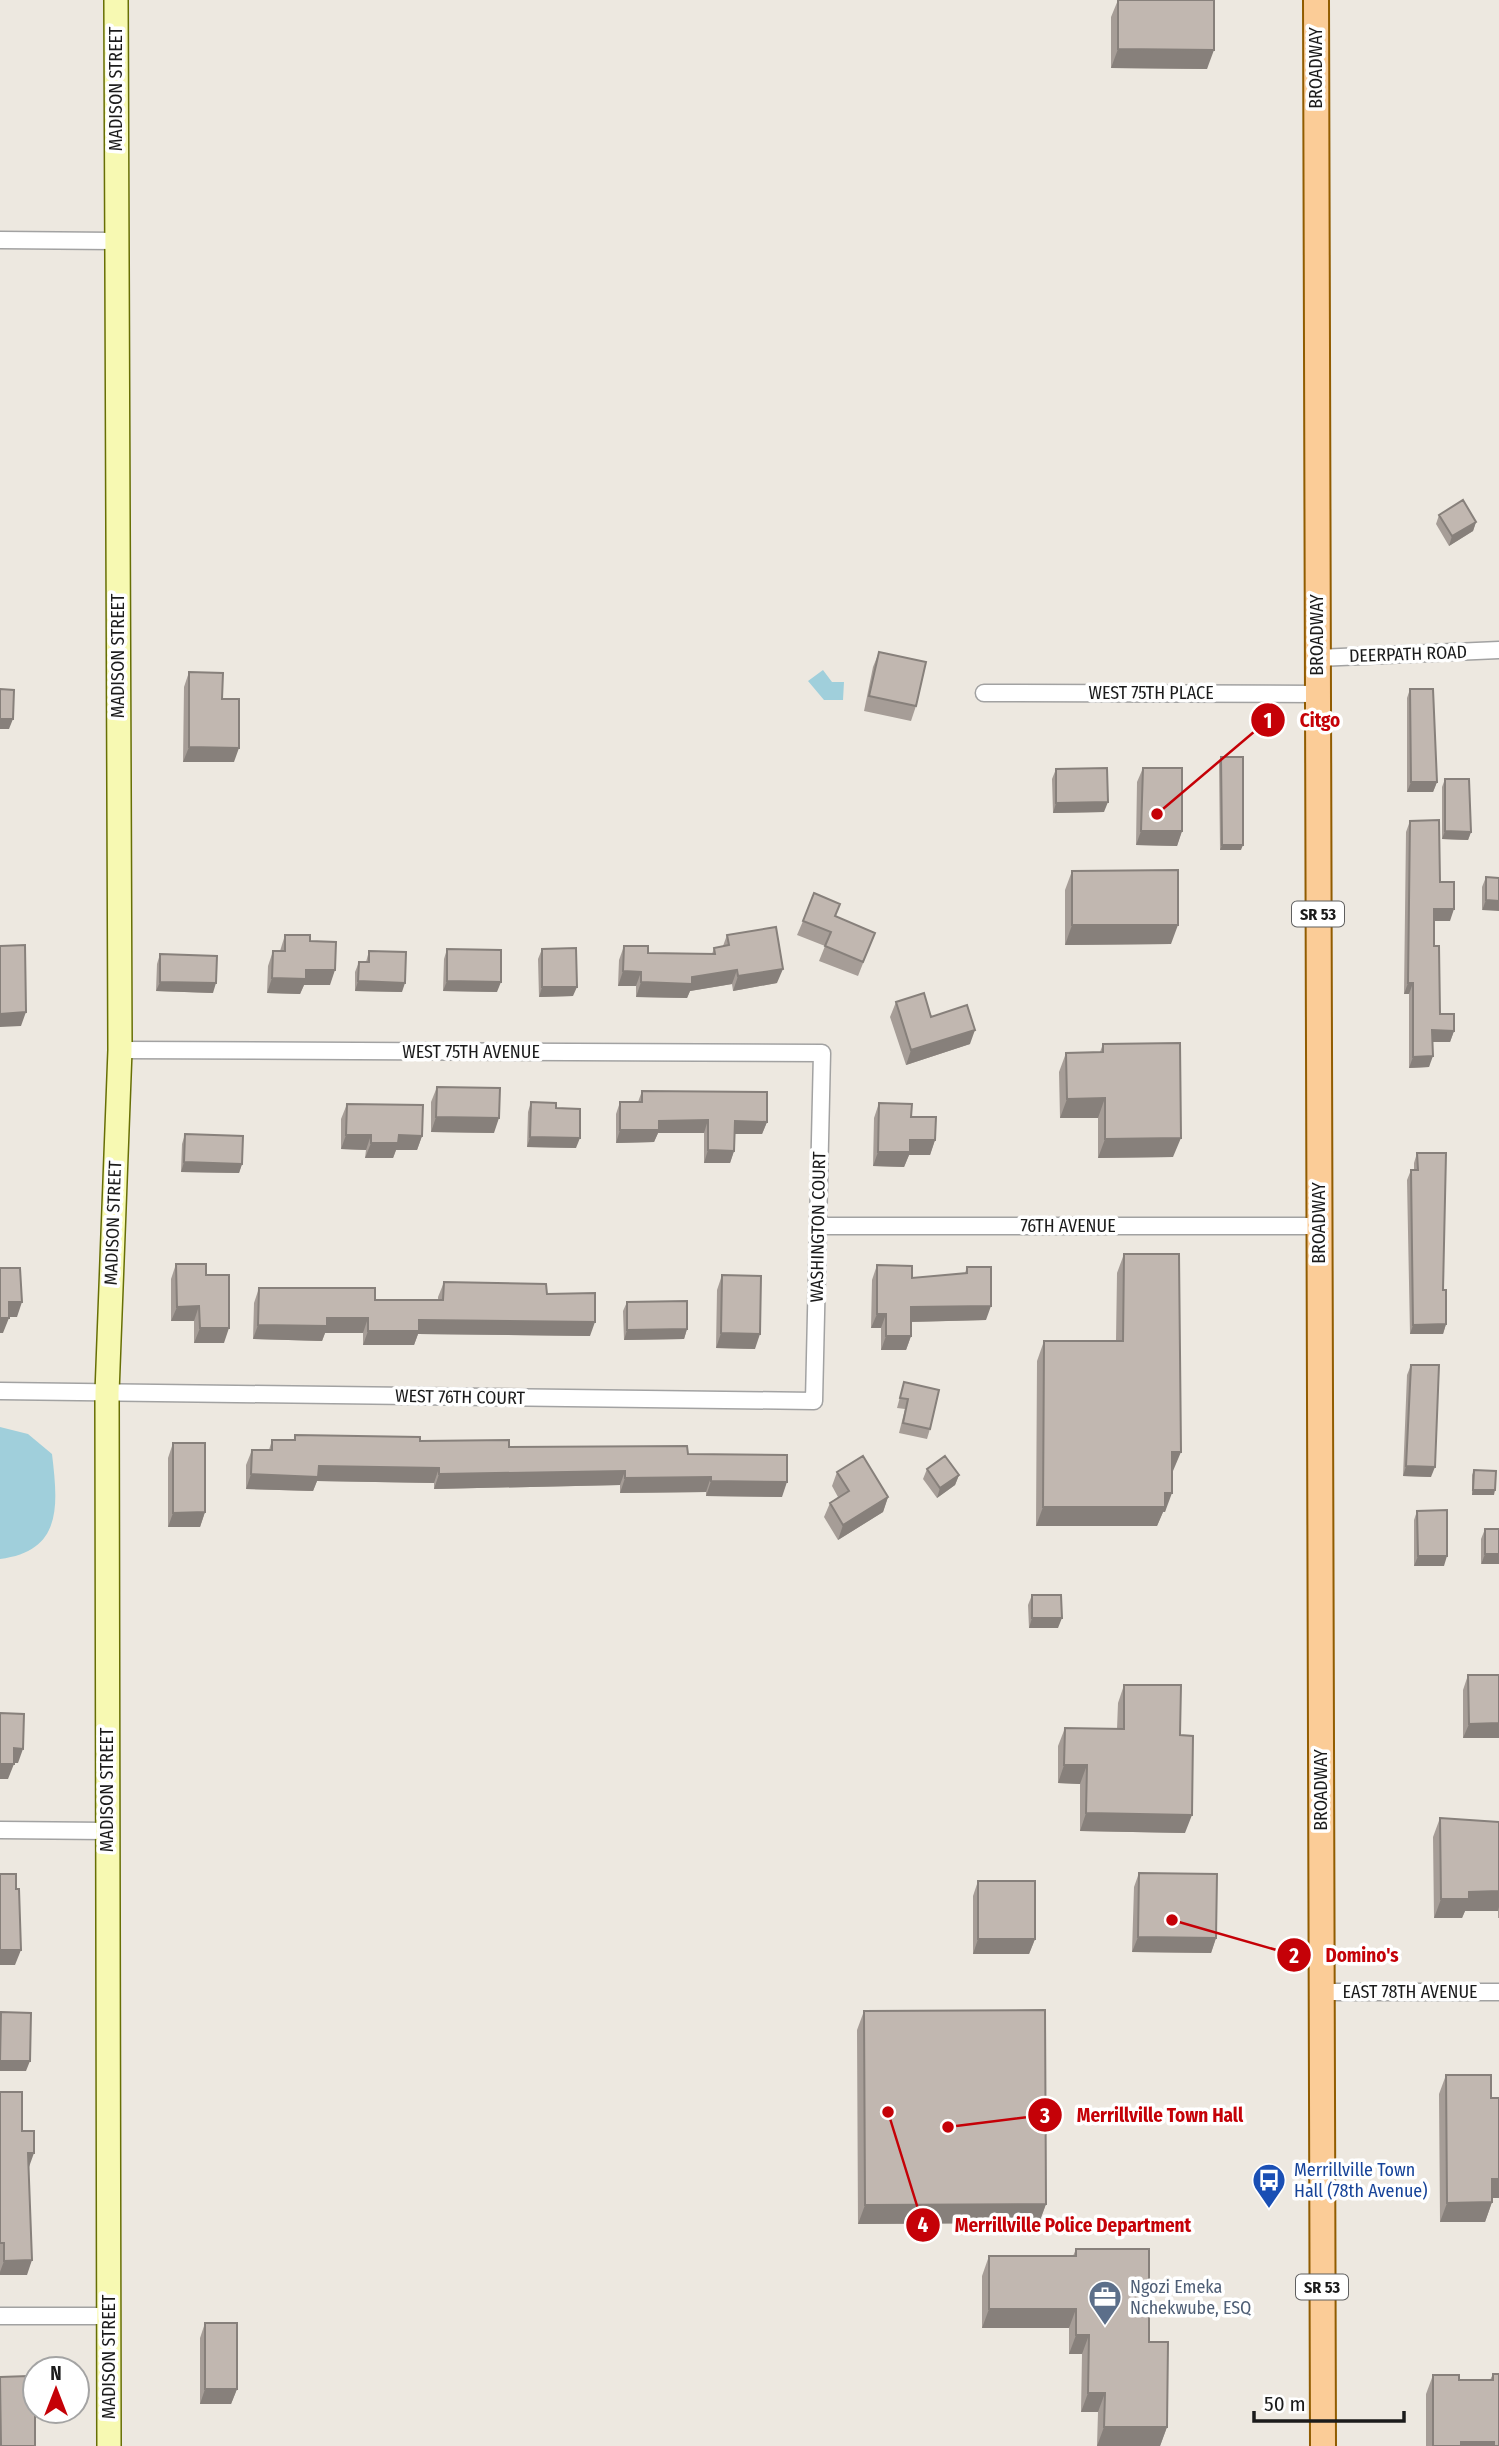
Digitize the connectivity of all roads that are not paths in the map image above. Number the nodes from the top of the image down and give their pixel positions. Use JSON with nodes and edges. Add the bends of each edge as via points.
{"nodes":[{"id":1,"x":116,"y":0,"type":"edge"},
{"id":2,"x":1316,"y":0,"type":"edge"},
{"id":3,"x":0,"y":240,"type":"edge"},
{"id":4,"x":115,"y":241,"type":"junction"},
{"id":5,"x":1499,"y":650,"type":"edge"},
{"id":6,"x":1318,"y":658,"type":"junction"},
{"id":7,"x":984,"y":693,"type":"dead end"},
{"id":8,"x":1318,"y":694,"type":"junction"},
{"id":9,"x":120,"y":1050,"type":"junction"},
{"id":10,"x":822,"y":1053,"type":"joint"},
{"id":11,"x":818,"y":1226,"type":"junction"},
{"id":12,"x":1319,"y":1226,"type":"junction"},
{"id":13,"x":0,"y":1391,"type":"edge"},
{"id":14,"x":107,"y":1393,"type":"junction"},
{"id":15,"x":814,"y":1401,"type":"joint"},
{"id":16,"x":0,"y":1830,"type":"edge"},
{"id":17,"x":107,"y":1831,"type":"junction"},
{"id":18,"x":1321,"y":1992,"type":"junction"},
{"id":19,"x":1499,"y":1992,"type":"edge"},
{"id":20,"x":0,"y":2316,"type":"edge"},
{"id":21,"x":109,"y":2316,"type":"junction"},
{"id":22,"x":109,"y":2446,"type":"edge"},
{"id":23,"x":1322,"y":2446,"type":"edge"}],
"edges":[{"from":1,"to":4,"type":"street","name":"MADISON STREET"},
{"from":2,"to":6,"type":"main road","name":"BROADWAY","number":"SR 53"},
{"from":3,"to":4,"type":"street"},
{"from":4,"to":9,"type":"street","name":"MADISON STREET"},
{"from":5,"to":6,"type":"street","name":"DEERPATH ROAD"},
{"from":6,"to":8,"type":"main road","name":"BROADWAY","number":"SR 53"},
{"from":7,"to":8,"type":"street","name":"WEST 75TH PLACE"},
{"from":8,"to":12,"type":"main road","name":"BROADWAY","number":"SR 53"},
{"from":9,"to":10,"type":"street","name":"WEST 75TH AVENUE"},
{"from":9,"to":14,"type":"street","name":"MADISON STREET"},
{"from":10,"to":11,"type":"street","name":"WASHINGTON COURT"},
{"from":11,"to":12,"type":"street","name":"76TH AVENUE"},
{"from":11,"to":15,"type":"street","name":"WASHINGTON COURT"},
{"from":12,"to":18,"type":"main road","name":"BROADWAY","number":"SR 53"},
{"from":13,"to":14,"type":"street","name":"WEST 76TH COURT"},
{"from":14,"to":15,"type":"street","name":"WEST 76TH COURT"},
{"from":14,"to":17,"type":"street","name":"MADISON STREET"},
{"from":16,"to":17,"type":"street"},
{"from":17,"to":21,"type":"street","name":"MADISON STREET"},
{"from":18,"to":19,"type":"street","name":"EAST 78TH AVENUE"},
{"from":18,"to":23,"type":"main road","name":"BROADWAY","number":"SR 53"},
{"from":20,"to":21,"type":"street"},
{"from":21,"to":22,"type":"street","name":"MADISON STREET"}]}
